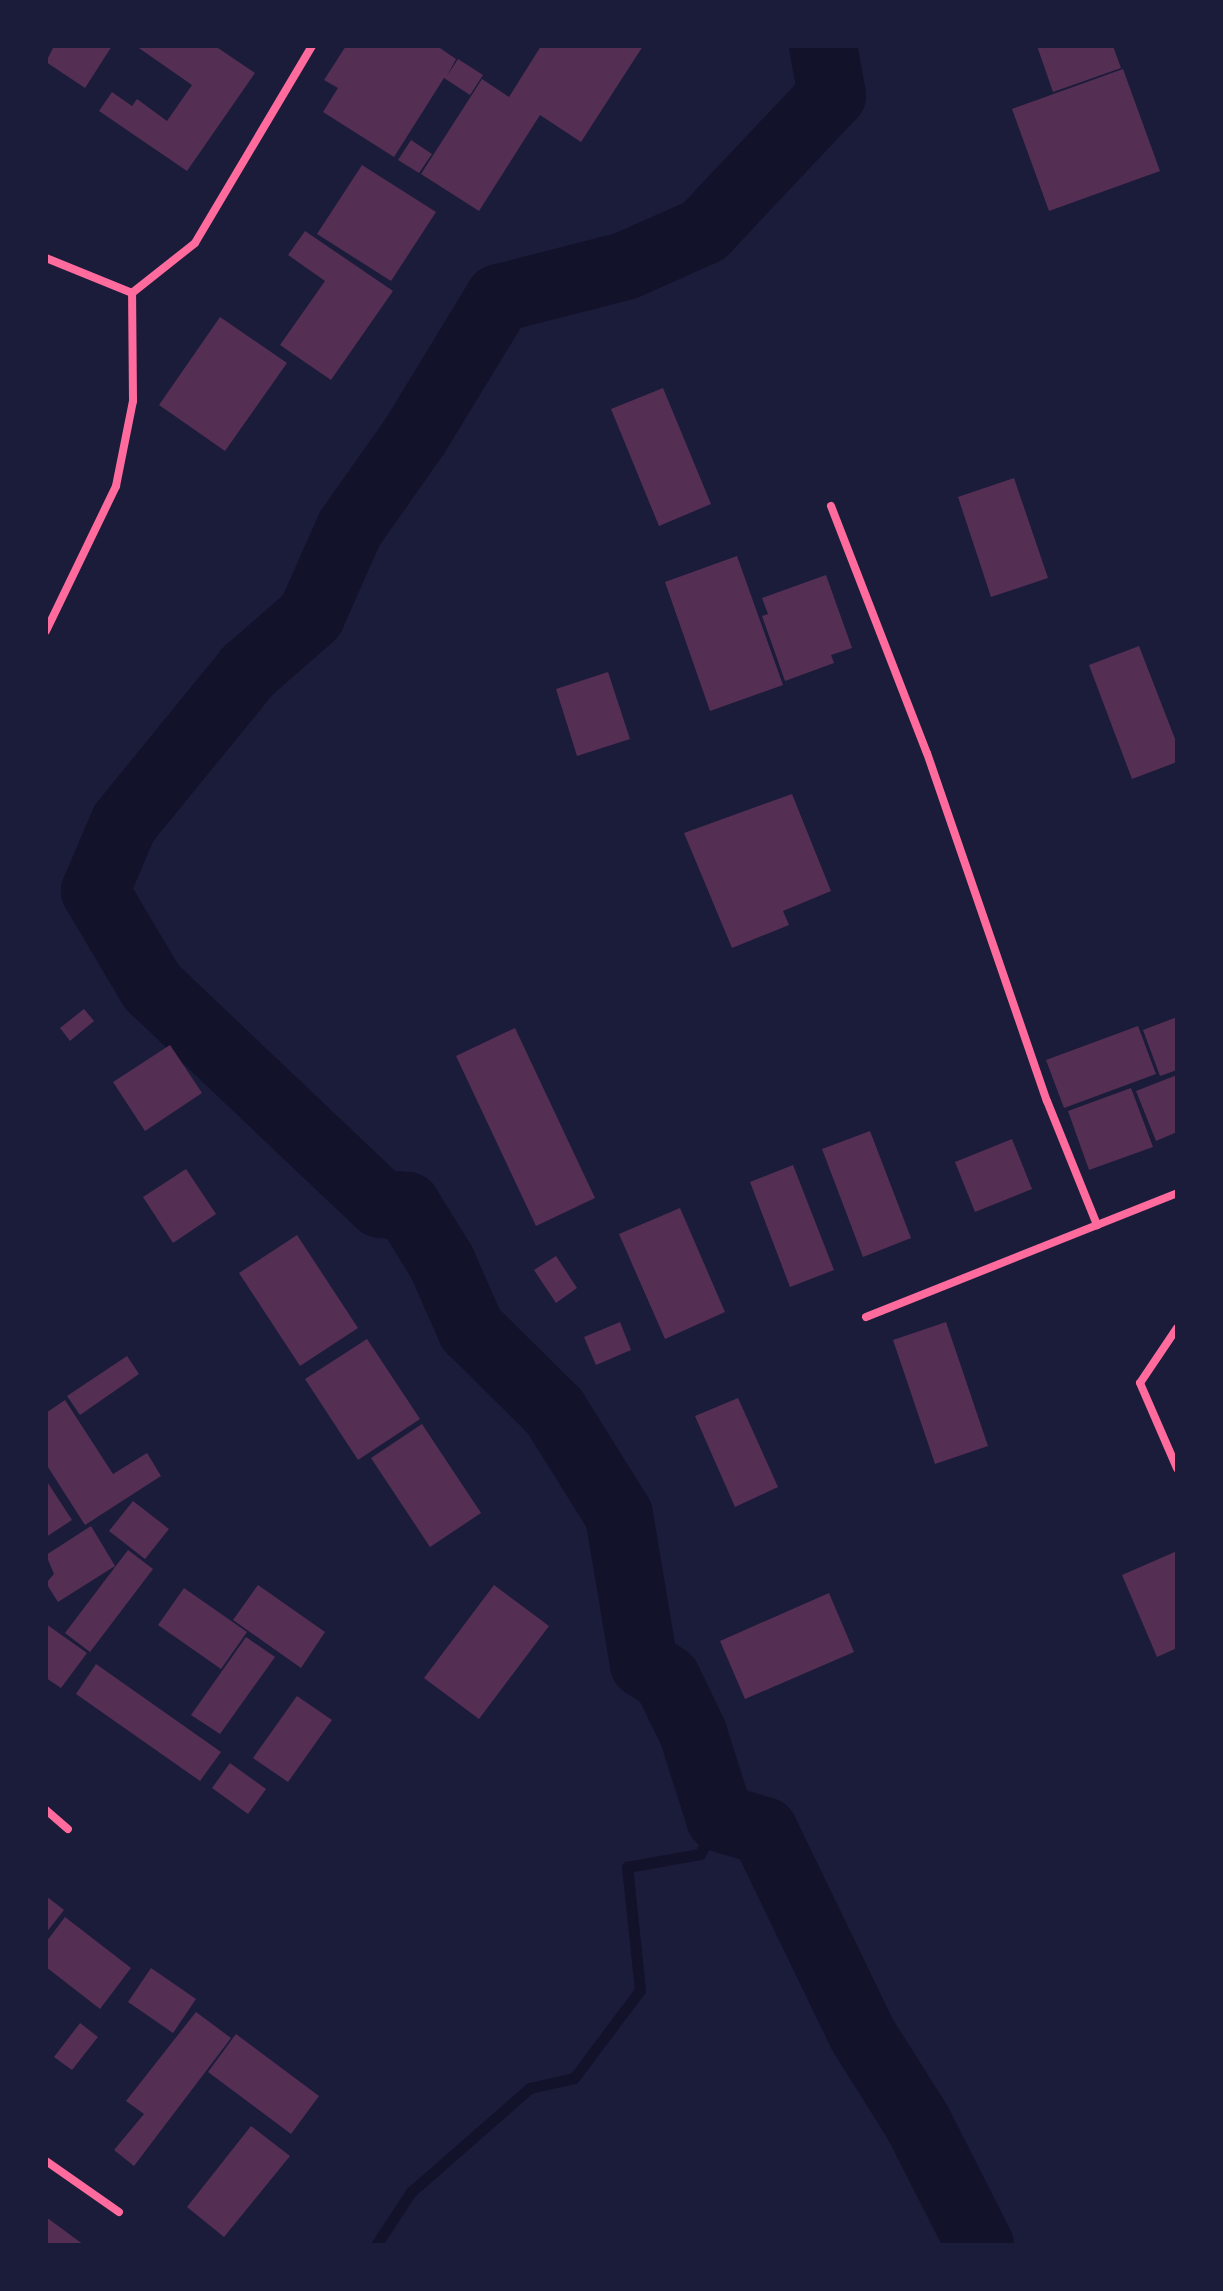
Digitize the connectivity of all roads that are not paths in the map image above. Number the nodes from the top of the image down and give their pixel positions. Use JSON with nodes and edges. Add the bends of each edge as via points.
{"nodes":[{"id":1,"x":312,"y":46,"type":"edge"},
{"id":2,"x":46,"y":258,"type":"edge"},
{"id":3,"x":132,"y":293,"type":"junction"},
{"id":4,"x":831,"y":506,"type":"dead end"},
{"id":5,"x":46,"y":631,"type":"edge"},
{"id":6,"x":1177,"y":1193,"type":"edge"},
{"id":7,"x":1097,"y":1225,"type":"junction"},
{"id":8,"x":866,"y":1317,"type":"dead end"},
{"id":9,"x":1177,"y":1328,"type":"edge"},
{"id":10,"x":1177,"y":1468,"type":"edge"},
{"id":11,"x":46,"y":1810,"type":"edge"},
{"id":12,"x":68,"y":1829,"type":"dead end"},
{"id":13,"x":46,"y":2161,"type":"edge"},
{"id":14,"x":119,"y":2212,"type":"dead end"}],
"edges":[{"from":1,"to":3,"type":"street","via":[[195,243]]},
{"from":2,"to":3,"type":"street"},
{"from":3,"to":5,"type":"street","via":[[133,401],[116,486]]},
{"from":4,"to":7,"type":"street","via":[[927,753],[1047,1101]]},
{"from":6,"to":7,"type":"street"},
{"from":7,"to":8,"type":"street"},
{"from":9,"to":10,"type":"street","via":[[1140,1383]]},
{"from":11,"to":12,"type":"street"},
{"from":13,"to":14,"type":"street"}]}
